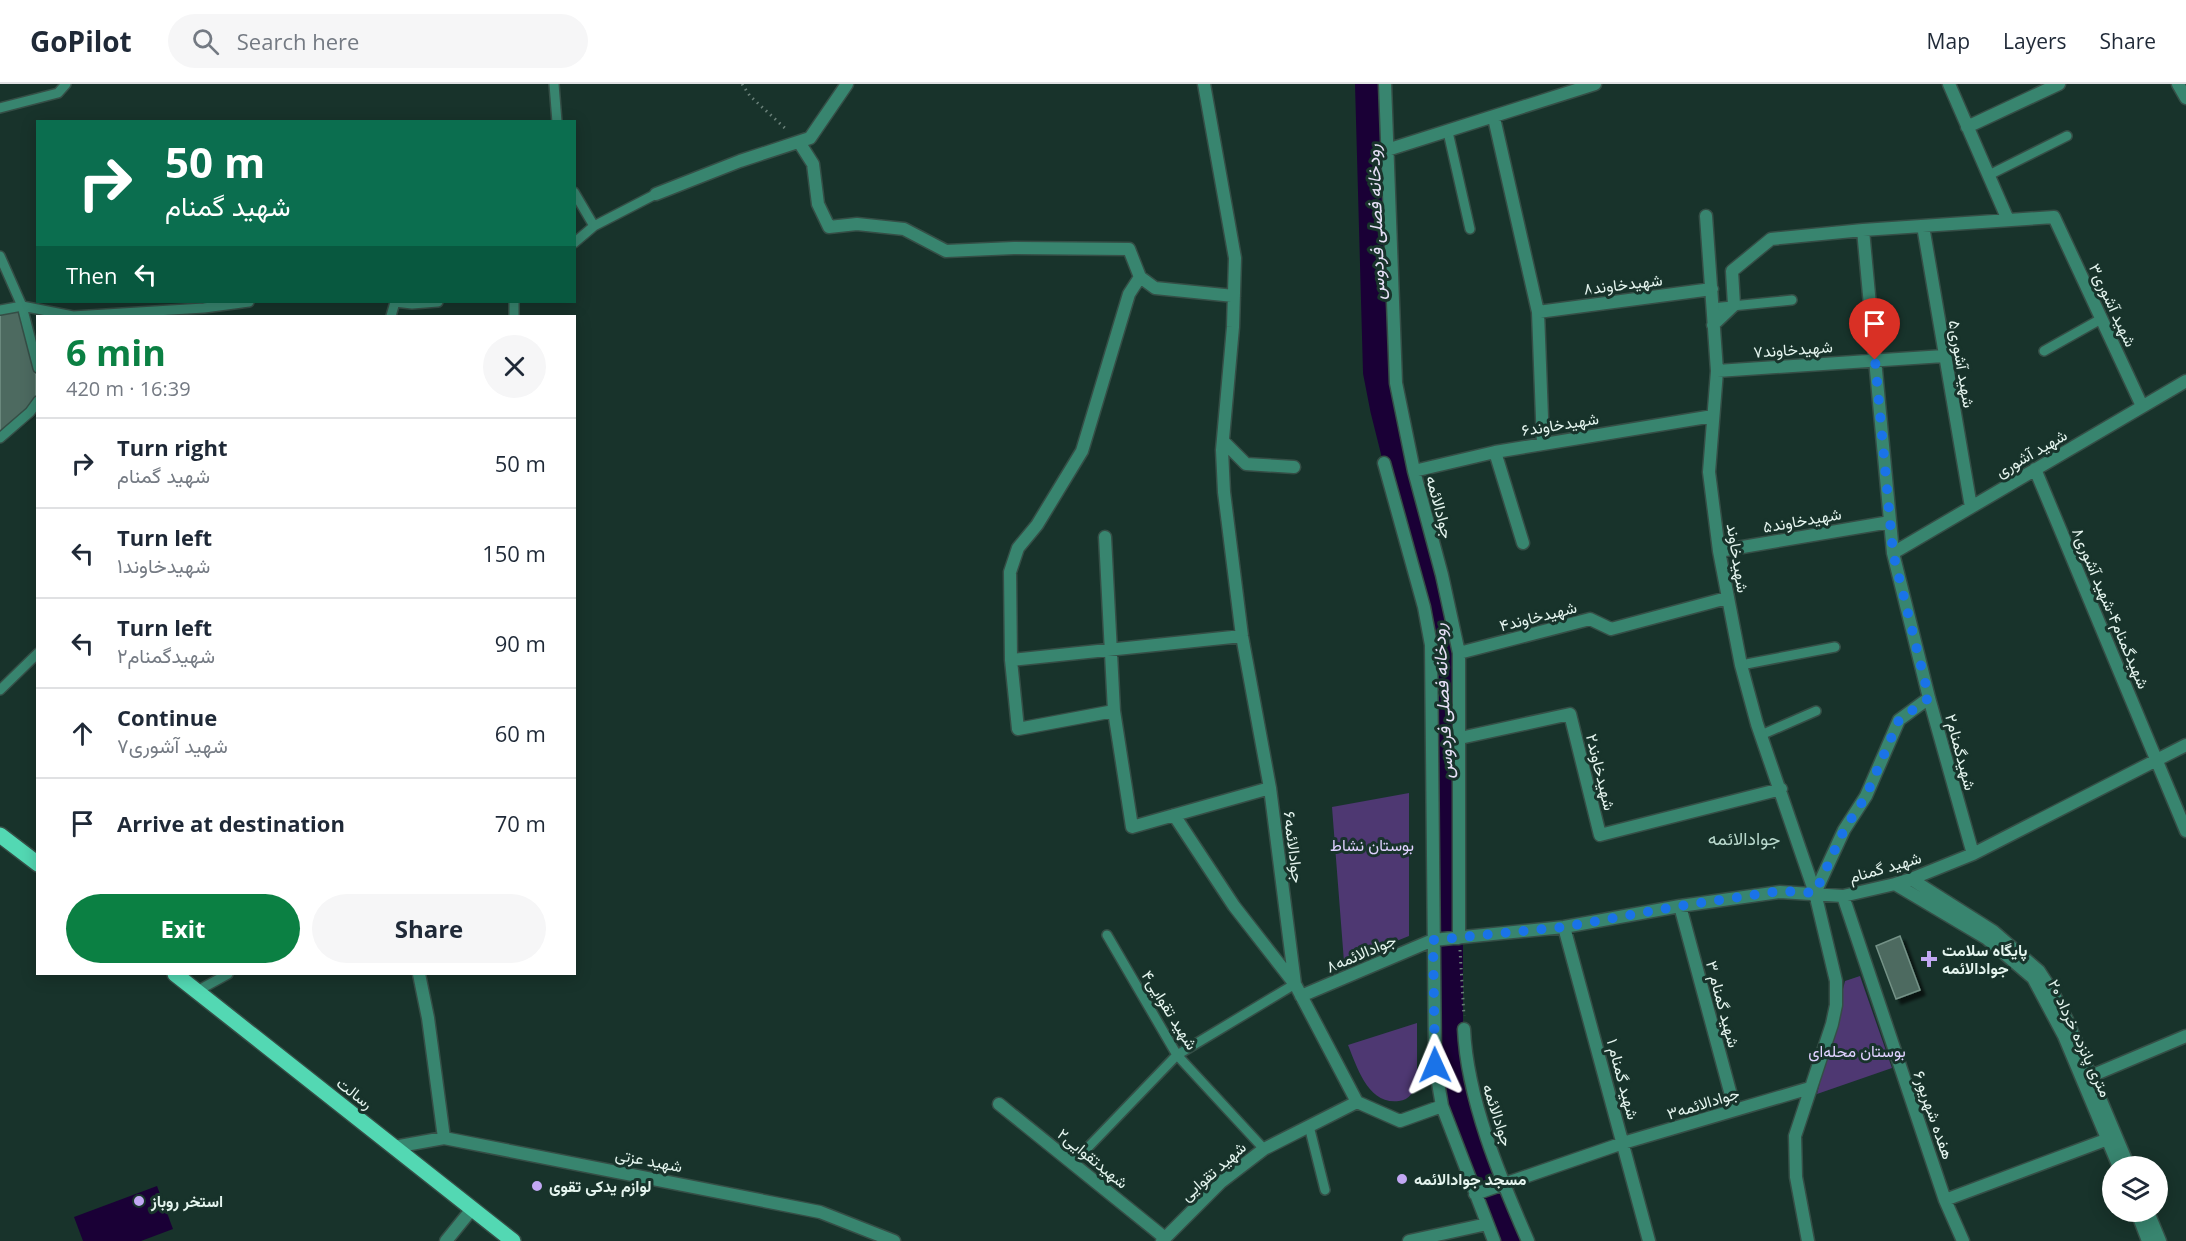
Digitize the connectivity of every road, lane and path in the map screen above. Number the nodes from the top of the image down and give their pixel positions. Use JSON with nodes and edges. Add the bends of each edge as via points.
{"nodes":[{"id":1,"x":66,"y":84,"type":"edge"},
{"id":2,"x":554,"y":84,"type":"edge"},
{"id":3,"x":742,"y":84,"type":"edge"},
{"id":4,"x":847,"y":84,"type":"edge"},
{"id":5,"x":1204,"y":84,"type":"edge"},
{"id":6,"x":1385,"y":84,"type":"edge"},
{"id":7,"x":1595,"y":84,"type":"edge"},
{"id":8,"x":1949,"y":84,"type":"edge"},
{"id":9,"x":2060,"y":84,"type":"edge"},
{"id":10,"x":2178,"y":84,"type":"edge"},
{"id":11,"x":2186,"y":98,"type":"edge"},
{"id":12,"x":0,"y":108,"type":"edge"},
{"id":13,"x":1494,"y":117,"type":"junction"},
{"id":14,"x":557,"y":120,"type":"edge"},
{"id":15,"x":1967,"y":127,"type":"junction"},
{"id":16,"x":1448,"y":132,"type":"junction"},
{"id":17,"x":2067,"y":136,"type":"dead end"},
{"id":18,"x":799,"y":142,"type":"junction"},
{"id":19,"x":1387,"y":150,"type":"junction"},
{"id":20,"x":1989,"y":175,"type":"junction"},
{"id":21,"x":656,"y":194,"type":"joint"},
{"id":22,"x":576,"y":195,"type":"edge"},
{"id":23,"x":1706,"y":216,"type":"dead end"},
{"id":24,"x":2008,"y":220,"type":"junction"},
{"id":25,"x":594,"y":226,"type":"junction"},
{"id":26,"x":1923,"y":226,"type":"junction"},
{"id":27,"x":1470,"y":229,"type":"dead end"},
{"id":28,"x":1863,"y":230,"type":"junction"},
{"id":29,"x":576,"y":241,"type":"edge"},
{"id":30,"x":0,"y":255,"type":"edge"},
{"id":31,"x":1140,"y":277,"type":"junction"},
{"id":32,"x":1712,"y":289,"type":"junction"},
{"id":33,"x":1234,"y":296,"type":"junction"},
{"id":34,"x":1792,"y":300,"type":"dead end"},
{"id":35,"x":245,"y":303,"type":"edge"},
{"id":36,"x":404,"y":303,"type":"edge"},
{"id":37,"x":425,"y":303,"type":"edge"},
{"id":38,"x":1734,"y":305,"type":"junction"},
{"id":39,"x":22,"y":306,"type":"junction"},
{"id":40,"x":1712,"y":308,"type":"junction"},
{"id":41,"x":0,"y":310,"type":"edge"},
{"id":42,"x":205,"y":312,"type":"edge"},
{"id":43,"x":1538,"y":312,"type":"junction"},
{"id":44,"x":68,"y":315,"type":"edge"},
{"id":45,"x":106,"y":315,"type":"edge"},
{"id":46,"x":2102,"y":319,"type":"junction"},
{"id":47,"x":1713,"y":325,"type":"junction"},
{"id":48,"x":2044,"y":351,"type":"dead end"},
{"id":49,"x":1944,"y":356,"type":"junction"},
{"id":50,"x":36,"y":360,"type":"edge"},
{"id":51,"x":1875,"y":360,"type":"junction"},
{"id":52,"x":1717,"y":371,"type":"junction"},
{"id":53,"x":2186,"y":381,"type":"edge"},
{"id":54,"x":36,"y":404,"type":"edge"},
{"id":55,"x":2142,"y":406,"type":"junction"},
{"id":56,"x":1713,"y":416,"type":"junction"},
{"id":57,"x":0,"y":438,"type":"edge"},
{"id":58,"x":1223,"y":441,"type":"junction"},
{"id":59,"x":1543,"y":444,"type":"junction"},
{"id":60,"x":1495,"y":452,"type":"junction"},
{"id":61,"x":1384,"y":463,"type":"dead end"},
{"id":62,"x":1294,"y":466,"type":"dead end"},
{"id":63,"x":2035,"y":469,"type":"junction"},
{"id":64,"x":1414,"y":471,"type":"junction"},
{"id":65,"x":1971,"y":507,"type":"junction"},
{"id":66,"x":1890,"y":522,"type":"junction"},
{"id":67,"x":1105,"y":537,"type":"dead end"},
{"id":68,"x":1523,"y":543,"type":"dead end"},
{"id":69,"x":1719,"y":551,"type":"junction"},
{"id":70,"x":1893,"y":553,"type":"junction"},
{"id":71,"x":1727,"y":598,"type":"junction"},
{"id":72,"x":1242,"y":636,"type":"junction"},
{"id":73,"x":1835,"y":647,"type":"dead end"},
{"id":74,"x":1112,"y":651,"type":"junction"},
{"id":75,"x":1459,"y":653,"type":"junction"},
{"id":76,"x":36,"y":655,"type":"edge"},
{"id":77,"x":1011,"y":660,"type":"junction"},
{"id":78,"x":1741,"y":665,"type":"junction"},
{"id":79,"x":0,"y":690,"type":"edge"},
{"id":80,"x":1929,"y":698,"type":"junction"},
{"id":81,"x":1114,"y":711,"type":"junction"},
{"id":82,"x":1816,"y":711,"type":"dead end"},
{"id":83,"x":1761,"y":735,"type":"junction"},
{"id":84,"x":1460,"y":738,"type":"junction"},
{"id":85,"x":2186,"y":745,"type":"edge"},
{"id":86,"x":2157,"y":760,"type":"junction"},
{"id":87,"x":1270,"y":788,"type":"junction"},
{"id":88,"x":1781,"y":789,"type":"junction"},
{"id":89,"x":1174,"y":815,"type":"junction"},
{"id":90,"x":2186,"y":831,"type":"edge"},
{"id":91,"x":0,"y":835,"type":"edge"},
{"id":92,"x":1973,"y":854,"type":"junction"},
{"id":93,"x":36,"y":862,"type":"edge"},
{"id":94,"x":1911,"y":879,"type":"junction"},
{"id":95,"x":1895,"y":884,"type":"junction"},
{"id":96,"x":1815,"y":893,"type":"junction"},
{"id":97,"x":1844,"y":896,"type":"junction"},
{"id":98,"x":1680,"y":906,"type":"junction"},
{"id":99,"x":1564,"y":927,"type":"junction"},
{"id":100,"x":1107,"y":935,"type":"dead end"},
{"id":101,"x":1459,"y":938,"type":"junction"},
{"id":102,"x":1433,"y":940,"type":"junction"},
{"id":103,"x":176,"y":975,"type":"edge"},
{"id":104,"x":226,"y":975,"type":"edge"},
{"id":105,"x":419,"y":975,"type":"edge"},
{"id":106,"x":1294,"y":984,"type":"junction"},
{"id":107,"x":196,"y":991,"type":"junction"},
{"id":108,"x":1301,"y":996,"type":"junction"},
{"id":109,"x":1464,"y":1029,"type":"joint"},
{"id":110,"x":2186,"y":1036,"type":"edge"},
{"id":111,"x":1177,"y":1055,"type":"junction"},
{"id":112,"x":2091,"y":1076,"type":"junction"},
{"id":113,"x":1810,"y":1088,"type":"junction"},
{"id":114,"x":1357,"y":1102,"type":"junction"},
{"id":115,"x":999,"y":1104,"type":"dead end"},
{"id":116,"x":1442,"y":1106,"type":"junction"},
{"id":117,"x":1735,"y":1110,"type":"junction"},
{"id":118,"x":1309,"y":1126,"type":"junction"},
{"id":119,"x":444,"y":1138,"type":"junction"},
{"id":120,"x":2108,"y":1139,"type":"junction"},
{"id":121,"x":1623,"y":1143,"type":"junction"},
{"id":122,"x":394,"y":1147,"type":"junction"},
{"id":123,"x":1264,"y":1149,"type":"junction"},
{"id":124,"x":2115,"y":1156,"type":"edge"},
{"id":125,"x":2124,"y":1156,"type":"edge"},
{"id":126,"x":1073,"y":1163,"type":"junction"},
{"id":127,"x":1503,"y":1184,"type":"junction"},
{"id":128,"x":1325,"y":1190,"type":"dead end"},
{"id":129,"x":1475,"y":1194,"type":"junction"},
{"id":130,"x":1945,"y":1200,"type":"junction"},
{"id":131,"x":472,"y":1209,"type":"junction"},
{"id":132,"x":2141,"y":1222,"type":"edge"},
{"id":133,"x":2152,"y":1222,"type":"edge"},
{"id":134,"x":1487,"y":1224,"type":"junction"},
{"id":135,"x":1163,"y":1239,"type":"edge"},
{"id":136,"x":446,"y":1241,"type":"edge"},
{"id":137,"x":513,"y":1241,"type":"edge"},
{"id":138,"x":894,"y":1241,"type":"edge"},
{"id":139,"x":1409,"y":1241,"type":"edge"},
{"id":140,"x":1494,"y":1241,"type":"edge"},
{"id":141,"x":1528,"y":1241,"type":"edge"},
{"id":142,"x":1649,"y":1241,"type":"edge"},
{"id":143,"x":1809,"y":1241,"type":"edge"},
{"id":144,"x":1963,"y":1241,"type":"edge"},
{"id":145,"x":2148,"y":1241,"type":"edge"},
{"id":146,"x":2160,"y":1241,"type":"edge"}],
"edges":[{"from":1,"to":12,"type":"lane","via":[[58,93]]},
{"from":2,"to":14,"type":"lane"},
{"from":3,"to":18,"type":"path"},
{"from":4,"to":18,"type":"street","via":[[810,138]]},
{"from":5,"to":33,"type":"street","name":"جوادالائمه۶","via":[[1235,258]]},
{"from":6,"to":19,"type":"street","name":"جوادالائمه"},
{"from":7,"to":13,"type":"street"},
{"from":8,"to":15,"type":"street"},
{"from":9,"to":15,"type":"street"},
{"from":10,"to":11,"type":"street"},
{"from":13,"to":16,"type":"street"},
{"from":13,"to":43,"type":"street"},
{"from":15,"to":20,"type":"street"},
{"from":16,"to":19,"type":"street"},
{"from":16,"to":27,"type":"lane"},
{"from":17,"to":20,"type":"lane"},
{"from":18,"to":21,"type":"street"},
{"from":18,"to":31,"type":"street","via":[[813,164],[818,204],[829,227],[857,224],[904,229],[946,251],[1129,249]]},
{"from":19,"to":64,"type":"street","name":"جوادالائمه","via":[[1396,383]]},
{"from":20,"to":24,"type":"street"},
{"from":21,"to":25,"type":"lane"},
{"from":22,"to":25,"type":"lane"},
{"from":23,"to":32,"type":"street","name":"شهیدخاوند"},
{"from":24,"to":26,"type":"street"},
{"from":24,"to":46,"type":"street","name":"شهید آشوری۳","via":[[2054,217]]},
{"from":25,"to":29,"type":"lane"},
{"from":26,"to":28,"type":"street"},
{"from":26,"to":49,"type":"street","name":"شهید آشوری۵"},
{"from":28,"to":38,"type":"street","via":[[1771,239],[1732,271]]},
{"from":28,"to":51,"type":"street","name":"شهیدگمنام۲"},
{"from":30,"to":39,"type":"lane"},
{"from":31,"to":33,"type":"street","via":[[1155,288]]},
{"from":31,"to":77,"type":"street","via":[[1129,294],[1082,451],[1037,525],[1018,548],[1010,572]]},
{"from":32,"to":40,"type":"street","name":"شهیدخاوند"},
{"from":32,"to":43,"type":"street","name":"شهیدخاوند۸"},
{"from":33,"to":58,"type":"street","name":"جوادالائمه۶"},
{"from":34,"to":38,"type":"lane"},
{"from":35,"to":42,"type":"lane"},
{"from":36,"to":37,"type":"lane"},
{"from":38,"to":40,"type":"lane"},
{"from":38,"to":47,"type":"street"},
{"from":39,"to":41,"type":"lane"},
{"from":39,"to":44,"type":"lane"},
{"from":39,"to":50,"type":"lane"},
{"from":40,"to":47,"type":"street","name":"شهیدخاوند"},
{"from":42,"to":45,"type":"lane"},
{"from":43,"to":59,"type":"street"},
{"from":46,"to":48,"type":"lane"},
{"from":46,"to":55,"type":"street","name":"شهید آشوری۳"},
{"from":47,"to":52,"type":"street","name":"شهیدخاوند"},
{"from":49,"to":51,"type":"street","name":"شهیدخاوند۷"},
{"from":49,"to":65,"type":"street","name":"شهید آشوری۵"},
{"from":51,"to":52,"type":"street","name":"شهیدخاوند۷"},
{"from":51,"to":66,"type":"street","name":"شهیدگمنام۲"},
{"from":52,"to":56,"type":"street","name":"شهیدخاوند"},
{"from":53,"to":55,"type":"street","name":"شهید آشوری"},
{"from":54,"to":57,"type":"lane"},
{"from":55,"to":63,"type":"street","name":"شهید آشوری"},
{"from":56,"to":59,"type":"street","name":"شهیدخاوند۶"},
{"from":56,"to":69,"type":"street","name":"شهیدخاوند","via":[[1709,472]]},
{"from":58,"to":62,"type":"street","via":[[1246,464]]},
{"from":58,"to":72,"type":"street","name":"جوادالائمه۶","via":[[1224,492]]},
{"from":59,"to":60,"type":"street","name":"شهیدخاوند۶"},
{"from":60,"to":64,"type":"street","name":"شهیدخاوند۶"},
{"from":60,"to":68,"type":"street"},
{"from":61,"to":102,"type":"street","via":[[1431,645]]},
{"from":63,"to":65,"type":"street","name":"شهید آشوری"},
{"from":63,"to":86,"type":"street","name":"شهیدگمنام۴-شهید آشوری۸"},
{"from":64,"to":75,"type":"street","name":"جوادالائمه"},
{"from":65,"to":70,"type":"street","name":"شهید آشوری"},
{"from":66,"to":69,"type":"street","name":"شهیدخاوند۵"},
{"from":66,"to":70,"type":"street","name":"شهیدگمنام۲"},
{"from":67,"to":74,"type":"street"},
{"from":69,"to":71,"type":"street","name":"شهیدخاوند"},
{"from":70,"to":80,"type":"street","name":"شهیدگمنام۲"},
{"from":71,"to":75,"type":"street","name":"شهیدخاوند۴","via":[[1611,629],[1590,619]]},
{"from":71,"to":78,"type":"street","name":"شهیدخاوند"},
{"from":72,"to":74,"type":"street"},
{"from":72,"to":87,"type":"street","name":"جوادالائمه۶"},
{"from":73,"to":78,"type":"lane"},
{"from":74,"to":77,"type":"street"},
{"from":74,"to":81,"type":"street"},
{"from":75,"to":84,"type":"street","name":"جوادالائمه"},
{"from":76,"to":79,"type":"lane"},
{"from":77,"to":81,"type":"street","via":[[1018,729]]},
{"from":78,"to":83,"type":"street","name":"شهیدخاوند"},
{"from":80,"to":92,"type":"street","name":"شهیدگمنام۲"},
{"from":80,"to":96,"type":"street","via":[[1899,720],[1866,796],[1844,830]]},
{"from":81,"to":89,"type":"street","via":[[1132,827]]},
{"from":82,"to":83,"type":"lane"},
{"from":83,"to":88,"type":"street","name":"شهیدخاوند"},
{"from":84,"to":88,"type":"street","name":"شهیدخاوند۲","via":[[1570,714],[1600,836]]},
{"from":84,"to":101,"type":"street","name":"جوادالائمه"},
{"from":85,"to":86,"type":"street","name":"شهید گمنام"},
{"from":86,"to":90,"type":"street","name":"شهیدگمنام۴-شهید آشوری۸"},
{"from":86,"to":92,"type":"street","name":"شهید گمنام"},
{"from":87,"to":89,"type":"street"},
{"from":87,"to":106,"type":"street","name":"جوادالائمه۶"},
{"from":88,"to":96,"type":"street","name":"شهیدخاوند"},
{"from":89,"to":106,"type":"street","via":[[1234,906]]},
{"from":91,"to":93,"type":"main road"},
{"from":92,"to":94,"type":"street","name":"شهید گمنام"},
{"from":94,"to":95,"type":"street","name":"شهید گمنام"},
{"from":94,"to":112,"type":"street","name":"۲۰ متری پانزده خرداد","via":[[1994,931],[2039,971]]},
{"from":95,"to":97,"type":"street","name":"شهید گمنام"},
{"from":95,"to":120,"type":"street","name":"۲۰ متری پانزده خرداد","via":[[1986,938],[2033,978],[2064,1036]]},
{"from":96,"to":97,"type":"street","name":"شهید گمنام"},
{"from":96,"to":98,"type":"street","name":"شهید گمنام","via":[[1780,891]]},
{"from":96,"to":113,"type":"street","name":"شهیدخاوند","via":[[1836,981],[1836,1005]]},
{"from":97,"to":130,"type":"street","name":"هفده شهریور۶"},
{"from":98,"to":99,"type":"street","name":"شهید گمنام"},
{"from":98,"to":117,"type":"street","name":"شهید گمنام ۳"},
{"from":99,"to":101,"type":"street","name":"شهید گمنام"},
{"from":99,"to":121,"type":"street","name":"شهید گمنام ۱"},
{"from":100,"to":111,"type":"lane","name":"شهید تقوایی۴"},
{"from":101,"to":102,"type":"street","name":"جوادالائمه۸"},
{"from":101,"to":109,"type":"path"},
{"from":102,"to":108,"type":"street","name":"جوادالائمه۸"},
{"from":102,"to":116,"type":"street","via":[[1435,1065]]},
{"from":103,"to":107,"type":"main road","name":"رسالت"},
{"from":104,"to":107,"type":"lane"},
{"from":105,"to":119,"type":"street"},
{"from":106,"to":108,"type":"street","name":"جوادالائمه۶"},
{"from":106,"to":111,"type":"lane"},
{"from":107,"to":122,"type":"main road","name":"رسالت"},
{"from":108,"to":114,"type":"street","name":"جوادالائمه۶"},
{"from":109,"to":127,"type":"street","name":"جوادالائمه","via":[[1471,1083]]},
{"from":110,"to":112,"type":"street"},
{"from":111,"to":123,"type":"lane","name":"شهید تقوایی۴"},
{"from":111,"to":126,"type":"lane"},
{"from":112,"to":125,"type":"street","name":"۲۰ متری پانزده خرداد"},
{"from":113,"to":117,"type":"street","name":"جوادالائمه۳"},
{"from":113,"to":143,"type":"street","name":"شهیدخاوند","via":[[1795,1136],[1796,1177]]},
{"from":114,"to":116,"type":"street","via":[[1400,1121]]},
{"from":114,"to":118,"type":"street","name":"شهید تقوایی"},
{"from":115,"to":126,"type":"street","name":"شهیدتقوایی۲"},
{"from":116,"to":129,"type":"street"},
{"from":117,"to":121,"type":"street","name":"جوادالائمه۳"},
{"from":118,"to":123,"type":"street","name":"شهید تقوایی"},
{"from":118,"to":128,"type":"lane"},
{"from":119,"to":122,"type":"street","name":"شهید عزتی"},
{"from":119,"to":138,"type":"street","name":"شهید عزتی","via":[[820,1212]]},
{"from":120,"to":124,"type":"street","name":"۲۰ متری پانزده خرداد"},
{"from":120,"to":130,"type":"street"},
{"from":121,"to":127,"type":"street","name":"جوادالائمه۳"},
{"from":121,"to":142,"type":"street","name":"شهید گمنام ۱"},
{"from":122,"to":131,"type":"main road","name":"رسالت"},
{"from":123,"to":135,"type":"street","name":"شهید تقوایی","via":[[1221,1182]]},
{"from":126,"to":135,"type":"street","name":"شهیدتقوایی۲"},
{"from":127,"to":129,"type":"street","name":"جوادالائمه۳"},
{"from":127,"to":141,"type":"street","name":"جوادالائمه"},
{"from":129,"to":134,"type":"street"},
{"from":130,"to":144,"type":"street","name":"هفده شهریور۶"},
{"from":131,"to":136,"type":"street"},
{"from":131,"to":137,"type":"main road","name":"رسالت"},
{"from":132,"to":145,"type":"street"},
{"from":133,"to":146,"type":"street"},
{"from":134,"to":139,"type":"street"},
{"from":134,"to":140,"type":"street"}]}
